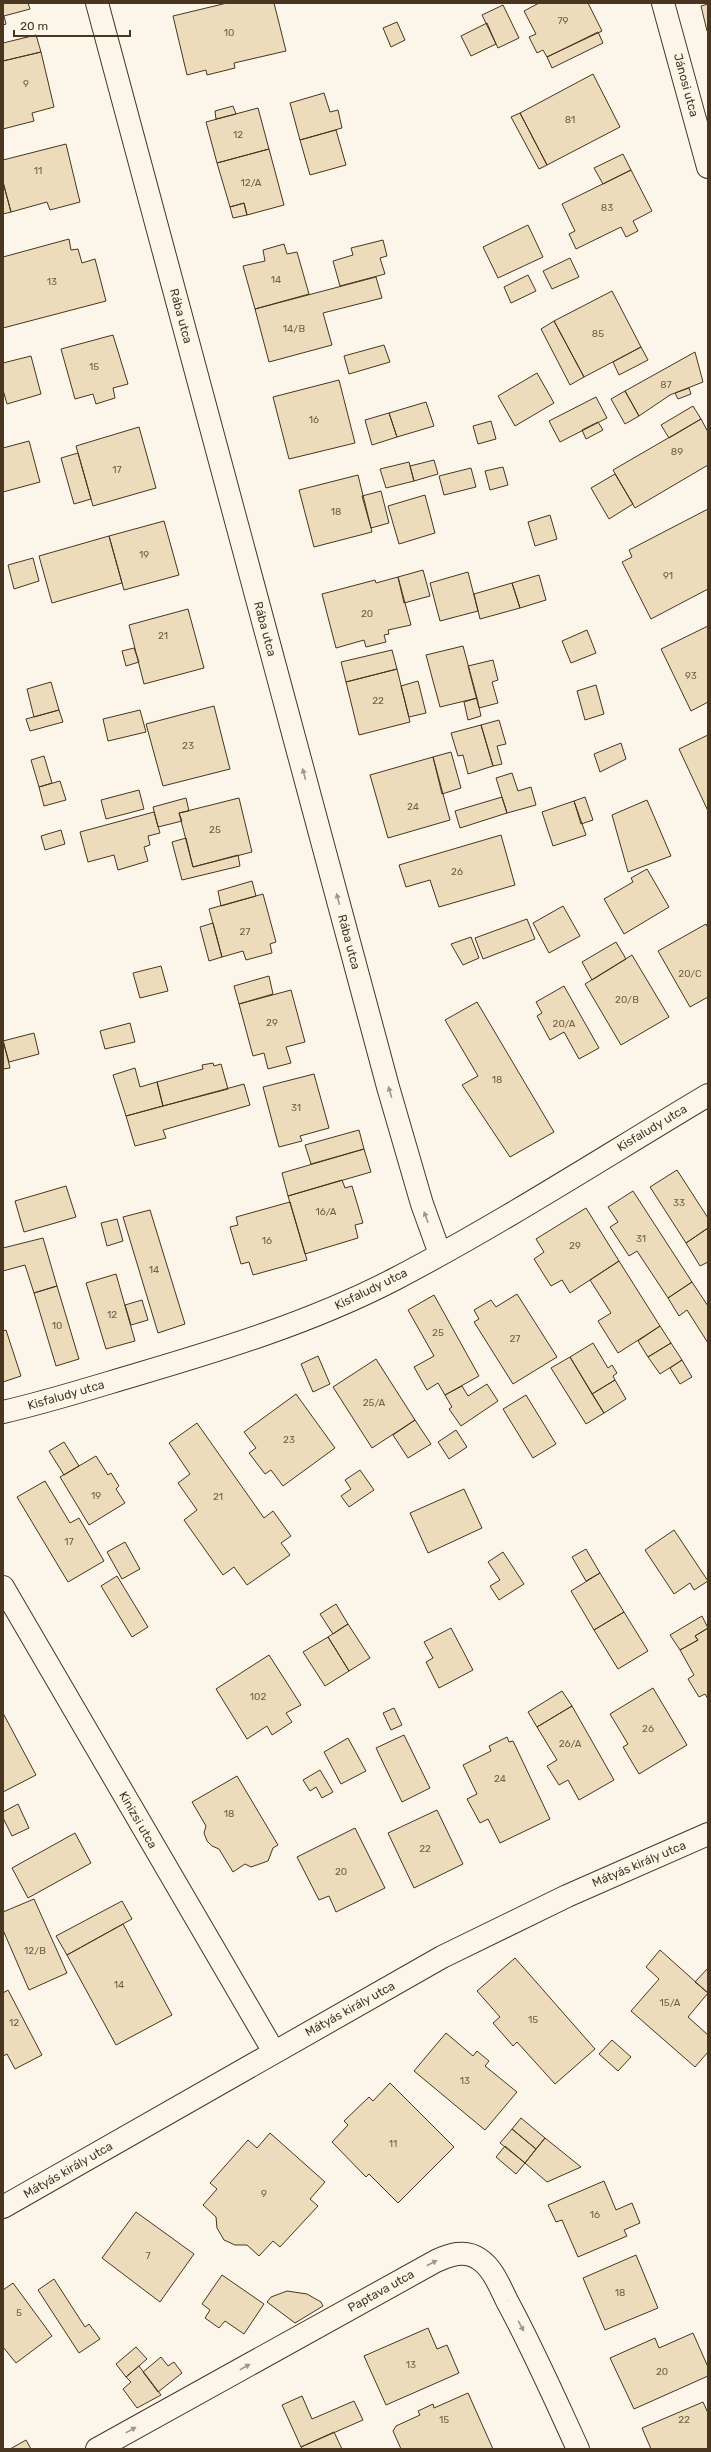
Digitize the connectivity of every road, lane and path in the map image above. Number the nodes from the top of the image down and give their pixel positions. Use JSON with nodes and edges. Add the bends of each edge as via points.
{"nodes":[{"id":1,"x":97,"y":3,"type":"edge"},
{"id":2,"x":664,"y":3,"type":"edge"},
{"id":3,"x":708,"y":167,"type":"edge"},
{"id":4,"x":708,"y":1095,"type":"edge"},
{"id":5,"x":440,"y":1254,"type":"junction"},
{"id":6,"x":3,"y":1412,"type":"edge"},
{"id":7,"x":3,"y":1587,"type":"edge"},
{"id":8,"x":708,"y":1834,"type":"edge"},
{"id":9,"x":274,"y":2052,"type":"junction"},
{"id":10,"x":3,"y":2207,"type":"edge"},
{"id":11,"x":97,"y":2449,"type":"edge"},
{"id":12,"x":578,"y":2449,"type":"edge"}],
"edges":[{"from":5,"to":1,"type":"street","name":"Rába utca","one_way":true,"via":[[422,1204],[388,1087]]},
{"from":2,"to":3,"type":"street","name":"Jánosi utca"},
{"from":4,"to":5,"type":"street","name":"Kisfaludy utca"},
{"from":5,"to":6,"type":"street","name":"Kisfaludy utca","via":[[394,1280],[282,1329],[196,1357]]},
{"from":7,"to":9,"type":"street","name":"Kinizsi utca"},
{"from":8,"to":9,"type":"street","name":"Mátyás király utca","via":[[503,1926],[442,1957]]},
{"from":9,"to":10,"type":"street","name":"Mátyás király utca"},
{"from":11,"to":12,"type":"street","name":"Paptava utca","one_way":true,"via":[[436,2261],[458,2254],[469,2254],[479,2258],[494,2276],[527,2337]]}]}
